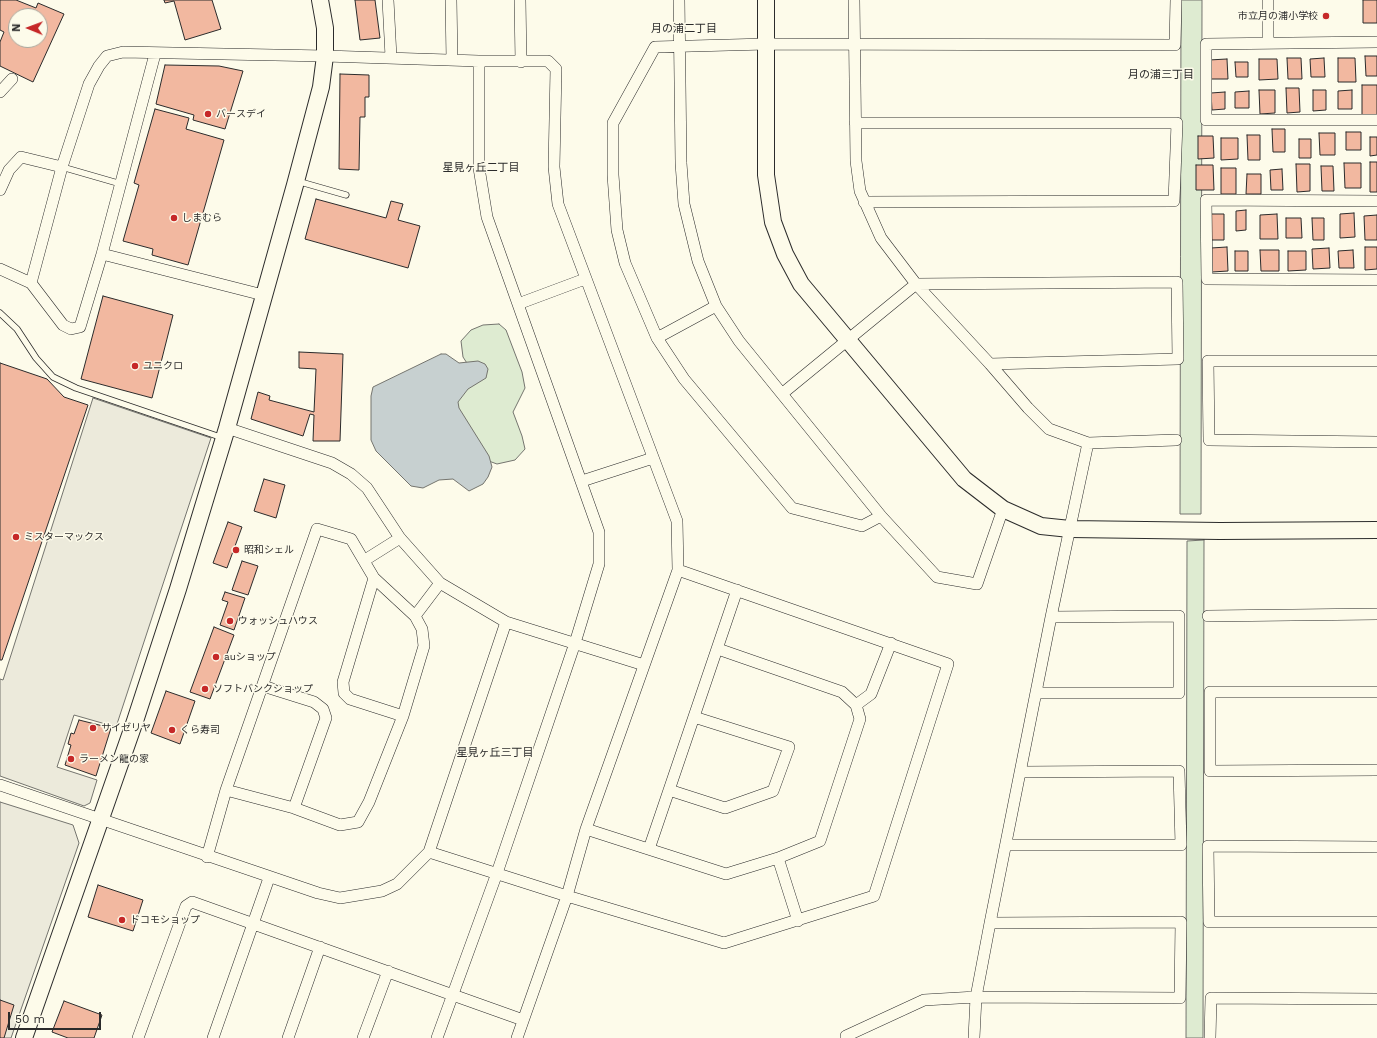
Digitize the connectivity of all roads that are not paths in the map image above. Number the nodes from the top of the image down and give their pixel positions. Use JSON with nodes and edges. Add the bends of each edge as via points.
{"nodes":[{"id":1,"x":320,"y":0,"type":"edge"},
{"id":2,"x":388,"y":0,"type":"edge"},
{"id":3,"x":451,"y":0,"type":"edge"},
{"id":4,"x":520,"y":0,"type":"edge"},
{"id":5,"x":678,"y":0,"type":"edge"},
{"id":6,"x":766,"y":0,"type":"edge"},
{"id":7,"x":854,"y":0,"type":"edge"},
{"id":8,"x":1176,"y":0,"type":"edge"},
{"id":9,"x":1268,"y":0,"type":"edge"},
{"id":10,"x":1268,"y":42,"type":"junction"},
{"id":11,"x":1377,"y":42,"type":"edge"},
{"id":12,"x":766,"y":44,"type":"junction"},
{"id":13,"x":855,"y":46,"type":"junction"},
{"id":14,"x":678,"y":47,"type":"junction"},
{"id":15,"x":155,"y":54,"type":"junction"},
{"id":16,"x":325,"y":56,"type":"junction"},
{"id":17,"x":391,"y":58,"type":"junction"},
{"id":18,"x":452,"y":60,"type":"junction"},
{"id":19,"x":479,"y":61,"type":"junction"},
{"id":20,"x":521,"y":62,"type":"junction"},
{"id":21,"x":12,"y":79,"type":"dead end"},
{"id":22,"x":0,"y":92,"type":"edge"},
{"id":23,"x":1377,"y":120,"type":"edge"},
{"id":24,"x":855,"y":123,"type":"junction"},
{"id":25,"x":62,"y":167,"type":"junction"},
{"id":26,"x":296,"y":181,"type":"junction"},
{"id":27,"x":122,"y":184,"type":"junction"},
{"id":28,"x":0,"y":190,"type":"edge"},
{"id":29,"x":346,"y":195,"type":"dead end"},
{"id":30,"x":1377,"y":201,"type":"edge"},
{"id":31,"x":864,"y":202,"type":"junction"},
{"id":32,"x":102,"y":254,"type":"junction"},
{"id":33,"x":0,"y":269,"type":"edge"},
{"id":34,"x":585,"y":279,"type":"junction"},
{"id":35,"x":1377,"y":280,"type":"edge"},
{"id":36,"x":31,"y":283,"type":"junction"},
{"id":37,"x":916,"y":284,"type":"junction"},
{"id":38,"x":263,"y":295,"type":"junction"},
{"id":39,"x":518,"y":304,"type":"junction"},
{"id":40,"x":716,"y":306,"type":"junction"},
{"id":41,"x":0,"y":314,"type":"edge"},
{"id":42,"x":657,"y":338,"type":"junction"},
{"id":43,"x":849,"y":341,"type":"junction"},
{"id":44,"x":1377,"y":361,"type":"edge"},
{"id":45,"x":990,"y":364,"type":"junction"},
{"id":46,"x":783,"y":394,"type":"junction"},
{"id":47,"x":225,"y":433,"type":"junction"},
{"id":48,"x":1176,"y":440,"type":"dead end"},
{"id":49,"x":1377,"y":442,"type":"edge"},
{"id":50,"x":1088,"y":443,"type":"junction"},
{"id":51,"x":653,"y":458,"type":"junction"},
{"id":52,"x":582,"y":481,"type":"junction"},
{"id":53,"x":1004,"y":509,"type":"junction"},
{"id":54,"x":881,"y":516,"type":"junction"},
{"id":55,"x":1070,"y":530,"type":"junction"},
{"id":56,"x":1377,"y":530,"type":"edge"},
{"id":57,"x":400,"y":538,"type":"junction"},
{"id":58,"x":365,"y":560,"type":"junction"},
{"id":59,"x":678,"y":570,"type":"junction"},
{"id":60,"x":374,"y":578,"type":"junction"},
{"id":61,"x":440,"y":583,"type":"junction"},
{"id":62,"x":737,"y":590,"type":"junction"},
{"id":63,"x":1377,"y":614,"type":"edge"},
{"id":64,"x":415,"y":616,"type":"junction"},
{"id":65,"x":1208,"y":616,"type":"dead end"},
{"id":66,"x":1051,"y":617,"type":"junction"},
{"id":67,"x":506,"y":622,"type":"junction"},
{"id":68,"x":575,"y":643,"type":"junction"},
{"id":69,"x":891,"y":643,"type":"junction"},
{"id":70,"x":718,"y":649,"type":"junction"},
{"id":71,"x":644,"y":665,"type":"junction"},
{"id":72,"x":263,"y":686,"type":"junction"},
{"id":73,"x":1377,"y":692,"type":"edge"},
{"id":74,"x":1037,"y":693,"type":"junction"},
{"id":75,"x":856,"y":705,"type":"junction"},
{"id":76,"x":403,"y":716,"type":"junction"},
{"id":77,"x":694,"y":717,"type":"junction"},
{"id":78,"x":1377,"y":770,"type":"edge"},
{"id":79,"x":1020,"y":772,"type":"junction"},
{"id":80,"x":0,"y":785,"type":"edge"},
{"id":81,"x":226,"y":790,"type":"junction"},
{"id":82,"x":669,"y":790,"type":"junction"},
{"id":83,"x":294,"y":808,"type":"junction"},
{"id":84,"x":102,"y":818,"type":"junction"},
{"id":85,"x":586,"y":828,"type":"junction"},
{"id":86,"x":1007,"y":844,"type":"junction"},
{"id":87,"x":1377,"y":847,"type":"edge"},
{"id":88,"x":649,"y":849,"type":"junction"},
{"id":89,"x":429,"y":852,"type":"junction"},
{"id":90,"x":207,"y":857,"type":"junction"},
{"id":91,"x":778,"y":858,"type":"junction"},
{"id":92,"x":497,"y":873,"type":"junction"},
{"id":93,"x":269,"y":878,"type":"junction"},
{"id":94,"x":567,"y":896,"type":"junction"},
{"id":95,"x":798,"y":921,"type":"junction"},
{"id":96,"x":1377,"y":922,"type":"edge"},
{"id":97,"x":253,"y":923,"type":"junction"},
{"id":98,"x":990,"y":923,"type":"junction"},
{"id":99,"x":320,"y":946,"type":"junction"},
{"id":100,"x":388,"y":971,"type":"junction"},
{"id":101,"x":453,"y":993,"type":"junction"},
{"id":102,"x":976,"y":997,"type":"junction"},
{"id":103,"x":1377,"y":999,"type":"edge"},
{"id":104,"x":523,"y":1020,"type":"junction"},
{"id":105,"x":24,"y":1038,"type":"edge"},
{"id":106,"x":138,"y":1038,"type":"edge"},
{"id":107,"x":212,"y":1038,"type":"edge"},
{"id":108,"x":288,"y":1038,"type":"edge"},
{"id":109,"x":363,"y":1038,"type":"edge"},
{"id":110,"x":437,"y":1038,"type":"edge"},
{"id":111,"x":517,"y":1038,"type":"edge"},
{"id":112,"x":846,"y":1038,"type":"edge"},
{"id":113,"x":974,"y":1038,"type":"edge"},
{"id":114,"x":1210,"y":1038,"type":"edge"}],
"edges":[{"from":1,"to":16,"type":"street","via":[[325,28]]},
{"from":2,"to":17,"type":"street"},
{"from":3,"to":18,"type":"street"},
{"from":4,"to":20,"type":"street"},
{"from":5,"to":14,"type":"street"},
{"from":6,"to":12,"type":"street"},
{"from":7,"to":13,"type":"street"},
{"from":8,"to":13,"type":"street","via":[[1175,45]]},
{"from":9,"to":10,"type":"street"},
{"from":10,"to":11,"type":"street"},
{"from":10,"to":23,"type":"street","via":[[1206,44],[1206,120]]},
{"from":12,"to":13,"type":"street"},
{"from":12,"to":14,"type":"street"},
{"from":12,"to":43,"type":"street","via":[[766,175],[773,222],[785,254],[801,284]]},
{"from":13,"to":24,"type":"street"},
{"from":14,"to":40,"type":"street","via":[[684,204],[698,261]]},
{"from":14,"to":42,"type":"street","via":[[655,47],[613,124],[612,174],[617,230],[625,263]]},
{"from":15,"to":16,"type":"street"},
{"from":15,"to":25,"type":"street","via":[[123,52],[107,56],[89,84]]},
{"from":15,"to":27,"type":"street"},
{"from":16,"to":17,"type":"street"},
{"from":16,"to":26,"type":"street","via":[[321,87]]},
{"from":17,"to":18,"type":"street"},
{"from":18,"to":19,"type":"street"},
{"from":19,"to":20,"type":"street"},
{"from":19,"to":39,"type":"street","via":[[479,168],[487,218]]},
{"from":20,"to":34,"type":"street","via":[[548,61],[556,69],[554,167],[558,204]]},
{"from":21,"to":22,"type":"street"},
{"from":24,"to":31,"type":"street","via":[[856,161]]},
{"from":24,"to":31,"type":"street","via":[[1177,123],[1174,201]]},
{"from":25,"to":27,"type":"lane"},
{"from":25,"to":28,"type":"street","via":[[21,157],[9,170]]},
{"from":25,"to":36,"type":"street"},
{"from":26,"to":29,"type":"lane"},
{"from":26,"to":38,"type":"street"},
{"from":27,"to":32,"type":"street"},
{"from":30,"to":35,"type":"street","via":[[1206,200],[1207,279]]},
{"from":31,"to":37,"type":"street","via":[[881,238]]},
{"from":32,"to":36,"type":"street","via":[[80,327],[71,330],[63,325]]},
{"from":32,"to":38,"type":"street"},
{"from":33,"to":36,"type":"street"},
{"from":34,"to":39,"type":"street"},
{"from":34,"to":51,"type":"street"},
{"from":37,"to":43,"type":"street"},
{"from":37,"to":45,"type":"street"},
{"from":37,"to":45,"type":"street","via":[[1177,282],[1178,359]]},
{"from":38,"to":47,"type":"street"},
{"from":39,"to":52,"type":"street"},
{"from":40,"to":42,"type":"street"},
{"from":40,"to":46,"type":"street","via":[[739,341]]},
{"from":41,"to":47,"type":"lane","via":[[17,329],[36,358],[53,377],[76,388]]},
{"from":42,"to":54,"type":"street","via":[[684,379],[792,508],[862,526]]},
{"from":43,"to":46,"type":"street"},
{"from":43,"to":53,"type":"street","via":[[964,479]]},
{"from":44,"to":49,"type":"street","via":[[1208,361],[1209,440]]},
{"from":45,"to":50,"type":"street","via":[[1049,429]]},
{"from":46,"to":54,"type":"street"},
{"from":47,"to":57,"type":"street","via":[[286,446],[332,463],[351,474],[367,488]]},
{"from":47,"to":84,"type":"street","via":[[178,589]]},
{"from":48,"to":50,"type":"street"},
{"from":50,"to":55,"type":"street"},
{"from":51,"to":52,"type":"street"},
{"from":51,"to":59,"type":"street","via":[[677,521]]},
{"from":52,"to":68,"type":"street","via":[[599,532],[599,564]]},
{"from":53,"to":54,"type":"street","via":[[976,584],[937,577]]},
{"from":53,"to":55,"type":"street","via":[[1041,526]]},
{"from":55,"to":56,"type":"street"},
{"from":55,"to":66,"type":"street"},
{"from":57,"to":58,"type":"street"},
{"from":57,"to":61,"type":"street"},
{"from":58,"to":60,"type":"street"},
{"from":58,"to":72,"type":"street","via":[[351,538],[317,529]]},
{"from":59,"to":62,"type":"street"},
{"from":59,"to":71,"type":"street"},
{"from":60,"to":64,"type":"street"},
{"from":60,"to":76,"type":"street","via":[[343,682],[344,693],[350,699]]},
{"from":61,"to":64,"type":"street"},
{"from":61,"to":67,"type":"street"},
{"from":62,"to":69,"type":"street"},
{"from":62,"to":70,"type":"street"},
{"from":63,"to":65,"type":"street"},
{"from":64,"to":76,"type":"street","via":[[422,629],[424,646]]},
{"from":66,"to":74,"type":"street"},
{"from":66,"to":74,"type":"street","via":[[1179,616],[1179,693]]},
{"from":67,"to":68,"type":"street"},
{"from":67,"to":89,"type":"street"},
{"from":68,"to":71,"type":"street"},
{"from":68,"to":92,"type":"street"},
{"from":69,"to":75,"type":"street","via":[[871,694]]},
{"from":69,"to":95,"type":"street","via":[[948,664],[874,896]]},
{"from":70,"to":75,"type":"street","via":[[842,692]]},
{"from":70,"to":77,"type":"street"},
{"from":71,"to":85,"type":"street"},
{"from":72,"to":81,"type":"street"},
{"from":72,"to":83,"type":"street","via":[[314,702],[323,709],[326,718]]},
{"from":73,"to":78,"type":"street","via":[[1210,692],[1210,771]]},
{"from":74,"to":79,"type":"street"},
{"from":75,"to":91,"type":"street","via":[[860,719],[820,841]]},
{"from":76,"to":83,"type":"street","via":[[369,802],[358,822],[340,825]]},
{"from":77,"to":82,"type":"street"},
{"from":77,"to":82,"type":"street","via":[[789,747],[773,791],[725,808]]},
{"from":79,"to":86,"type":"street"},
{"from":79,"to":86,"type":"street","via":[[1179,771],[1181,846]]},
{"from":80,"to":84,"type":"street"},
{"from":81,"to":83,"type":"street"},
{"from":81,"to":90,"type":"street"},
{"from":82,"to":88,"type":"street"},
{"from":84,"to":90,"type":"street"},
{"from":84,"to":105,"type":"street"},
{"from":85,"to":88,"type":"street"},
{"from":85,"to":94,"type":"street"},
{"from":86,"to":98,"type":"street"},
{"from":87,"to":96,"type":"street","via":[[1208,846],[1209,922]]},
{"from":88,"to":91,"type":"street","via":[[726,874]]},
{"from":89,"to":92,"type":"street"},
{"from":89,"to":93,"type":"street","via":[[398,884],[360,896],[340,898]]},
{"from":90,"to":93,"type":"street"},
{"from":91,"to":95,"type":"street"},
{"from":92,"to":94,"type":"street"},
{"from":92,"to":101,"type":"street"},
{"from":93,"to":97,"type":"street"},
{"from":94,"to":95,"type":"street","via":[[724,942]]},
{"from":94,"to":104,"type":"street"},
{"from":97,"to":99,"type":"street"},
{"from":97,"to":106,"type":"street","via":[[192,902],[186,906]]},
{"from":97,"to":107,"type":"street"},
{"from":98,"to":102,"type":"street"},
{"from":98,"to":102,"type":"street","via":[[1181,922],[1180,998]]},
{"from":99,"to":100,"type":"street"},
{"from":99,"to":108,"type":"street"},
{"from":100,"to":101,"type":"street"},
{"from":100,"to":109,"type":"street"},
{"from":101,"to":104,"type":"street"},
{"from":101,"to":110,"type":"street"},
{"from":102,"to":112,"type":"street","via":[[924,1000]]},
{"from":102,"to":113,"type":"street"},
{"from":103,"to":114,"type":"street","via":[[1211,998]]},
{"from":104,"to":111,"type":"street"}]}
